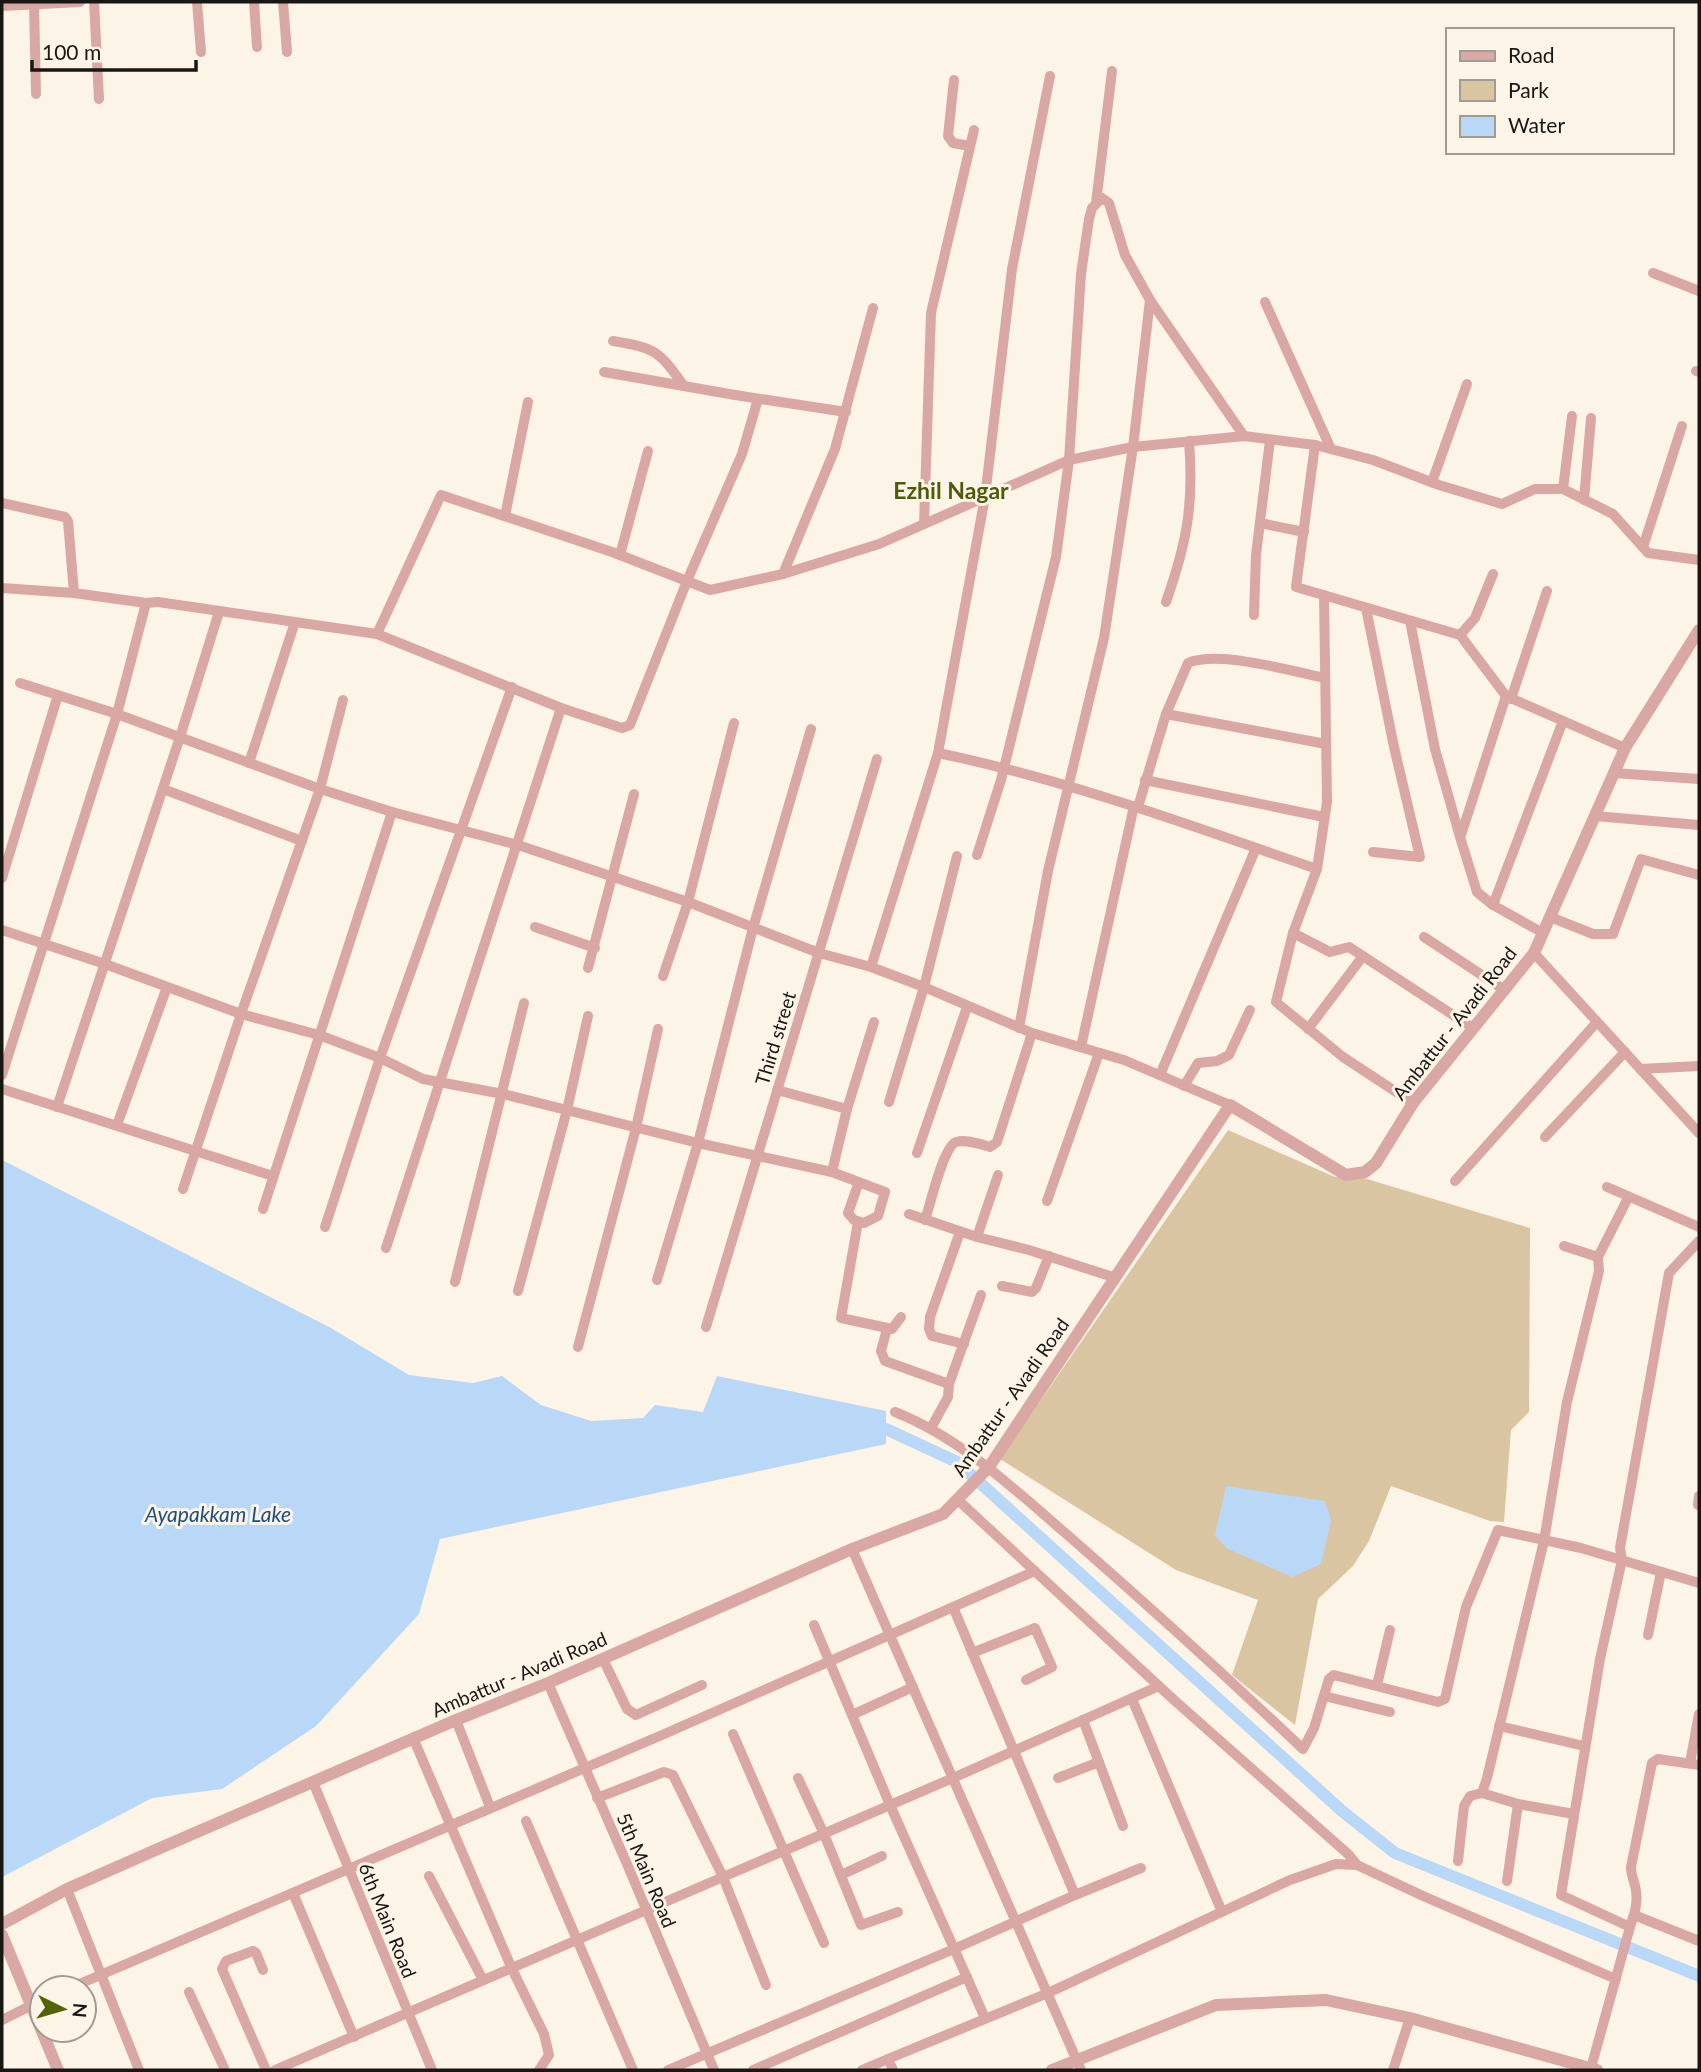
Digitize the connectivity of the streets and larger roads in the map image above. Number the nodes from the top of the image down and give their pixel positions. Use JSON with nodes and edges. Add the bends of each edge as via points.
{"nodes":[{"id":1,"x":80,"y":2,"type":"edge"},
{"id":2,"x":94,"y":2,"type":"edge"},
{"id":3,"x":197,"y":2,"type":"edge"},
{"id":4,"x":254,"y":2,"type":"edge"},
{"id":5,"x":283,"y":2,"type":"edge"},
{"id":6,"x":34,"y":3,"type":"edge"},
{"id":7,"x":2,"y":6,"type":"edge"},
{"id":8,"x":257,"y":47,"type":"dead end"},
{"id":9,"x":201,"y":51,"type":"dead end"},
{"id":10,"x":287,"y":52,"type":"dead end"},
{"id":11,"x":1112,"y":71,"type":"dead end"},
{"id":12,"x":1050,"y":76,"type":"dead end"},
{"id":13,"x":954,"y":80,"type":"dead end"},
{"id":14,"x":36,"y":94,"type":"dead end"},
{"id":15,"x":99,"y":99,"type":"dead end"},
{"id":16,"x":974,"y":131,"type":"dead end"},
{"id":17,"x":970,"y":146,"type":"junction"},
{"id":18,"x":1096,"y":203,"type":"junction"},
{"id":19,"x":1653,"y":273,"type":"dead end"},
{"id":20,"x":1699,"y":291,"type":"edge"},
{"id":21,"x":1150,"y":300,"type":"junction"},
{"id":22,"x":1265,"y":302,"type":"dead end"},
{"id":23,"x":873,"y":308,"type":"dead end"},
{"id":24,"x":613,"y":341,"type":"dead end"},
{"id":25,"x":604,"y":372,"type":"dead end"},
{"id":26,"x":1466,"y":384,"type":"dead end"},
{"id":27,"x":684,"y":386,"type":"junction"},
{"id":28,"x":758,"y":399,"type":"junction"},
{"id":29,"x":528,"y":402,"type":"dead end"},
{"id":30,"x":846,"y":412,"type":"junction"},
{"id":31,"x":1572,"y":416,"type":"dead end"},
{"id":32,"x":1591,"y":418,"type":"dead end"},
{"id":33,"x":1682,"y":426,"type":"dead end"},
{"id":34,"x":1244,"y":436,"type":"junction"},
{"id":35,"x":1270,"y":440,"type":"junction"},
{"id":36,"x":1189,"y":441,"type":"junction"},
{"id":37,"x":1315,"y":445,"type":"junction"},
{"id":38,"x":1133,"y":447,"type":"junction"},
{"id":39,"x":1331,"y":449,"type":"junction"},
{"id":40,"x":648,"y":451,"type":"dead end"},
{"id":41,"x":1069,"y":460,"type":"junction"},
{"id":42,"x":1432,"y":482,"type":"junction"},
{"id":43,"x":1563,"y":489,"type":"junction"},
{"id":44,"x":985,"y":497,"type":"junction"},
{"id":45,"x":1584,"y":500,"type":"junction"},
{"id":46,"x":2,"y":503,"type":"edge"},
{"id":47,"x":505,"y":516,"type":"junction"},
{"id":48,"x":1261,"y":523,"type":"junction"},
{"id":49,"x":924,"y":524,"type":"junction"},
{"id":50,"x":1304,"y":532,"type":"junction"},
{"id":51,"x":1643,"y":547,"type":"junction"},
{"id":52,"x":620,"y":555,"type":"junction"},
{"id":53,"x":1699,"y":560,"type":"edge"},
{"id":54,"x":783,"y":574,"type":"junction"},
{"id":55,"x":1493,"y":574,"type":"dead end"},
{"id":56,"x":687,"y":581,"type":"junction"},
{"id":57,"x":2,"y":588,"type":"edge"},
{"id":58,"x":1547,"y":591,"type":"dead end"},
{"id":59,"x":74,"y":593,"type":"junction"},
{"id":60,"x":1324,"y":595,"type":"junction"},
{"id":61,"x":1166,"y":602,"type":"dead end"},
{"id":62,"x":146,"y":603,"type":"junction"},
{"id":63,"x":1366,"y":608,"type":"junction"},
{"id":64,"x":219,"y":612,"type":"junction"},
{"id":65,"x":1254,"y":615,"type":"dead end"},
{"id":66,"x":1410,"y":621,"type":"junction"},
{"id":67,"x":295,"y":622,"type":"junction"},
{"id":68,"x":1699,"y":630,"type":"edge"},
{"id":69,"x":377,"y":634,"type":"junction"},
{"id":70,"x":1460,"y":635,"type":"junction"},
{"id":71,"x":1325,"y":678,"type":"junction"},
{"id":72,"x":20,"y":683,"type":"dead end"},
{"id":73,"x":513,"y":687,"type":"junction"},
{"id":74,"x":58,"y":695,"type":"junction"},
{"id":75,"x":1508,"y":697,"type":"junction"},
{"id":76,"x":343,"y":699,"type":"dead end"},
{"id":77,"x":561,"y":708,"type":"junction"},
{"id":78,"x":117,"y":714,"type":"junction"},
{"id":79,"x":1166,"y":714,"type":"junction"},
{"id":80,"x":1563,"y":721,"type":"junction"},
{"id":81,"x":734,"y":723,"type":"dead end"},
{"id":82,"x":811,"y":729,"type":"dead end"},
{"id":83,"x":180,"y":737,"type":"junction"},
{"id":84,"x":1326,"y":744,"type":"junction"},
{"id":85,"x":1625,"y":748,"type":"junction"},
{"id":86,"x":938,"y":753,"type":"junction"},
{"id":87,"x":877,"y":759,"type":"dead end"},
{"id":88,"x":249,"y":763,"type":"junction"},
{"id":89,"x":1004,"y":766,"type":"junction"},
{"id":90,"x":1614,"y":773,"type":"junction"},
{"id":91,"x":1699,"y":779,"type":"edge"},
{"id":92,"x":1145,"y":780,"type":"junction"},
{"id":93,"x":1069,"y":786,"type":"junction"},
{"id":94,"x":163,"y":789,"type":"junction"},
{"id":95,"x":320,"y":789,"type":"junction"},
{"id":96,"x":634,"y":794,"type":"dead end"},
{"id":97,"x":1136,"y":806,"type":"junction"},
{"id":98,"x":392,"y":812,"type":"junction"},
{"id":99,"x":1595,"y":816,"type":"junction"},
{"id":100,"x":1324,"y":817,"type":"junction"},
{"id":101,"x":1699,"y":825,"type":"edge"},
{"id":102,"x":462,"y":829,"type":"junction"},
{"id":103,"x":1460,"y":837,"type":"junction"},
{"id":104,"x":302,"y":841,"type":"junction"},
{"id":105,"x":517,"y":845,"type":"junction"},
{"id":106,"x":1256,"y":848,"type":"junction"},
{"id":107,"x":1373,"y":852,"type":"dead end"},
{"id":108,"x":977,"y":855,"type":"dead end"},
{"id":109,"x":957,"y":856,"type":"dead end"},
{"id":110,"x":1317,"y":869,"type":"junction"},
{"id":111,"x":1699,"y":875,"type":"edge"},
{"id":112,"x":613,"y":877,"type":"junction"},
{"id":113,"x":2,"y":878,"type":"edge"},
{"id":114,"x":688,"y":902,"type":"junction"},
{"id":115,"x":1493,"y":905,"type":"junction"},
{"id":116,"x":1550,"y":917,"type":"junction"},
{"id":117,"x":535,"y":926,"type":"dead end"},
{"id":118,"x":753,"y":928,"type":"junction"},
{"id":119,"x":2,"y":930,"type":"edge"},
{"id":120,"x":1293,"y":933,"type":"junction"},
{"id":121,"x":1543,"y":933,"type":"junction"},
{"id":122,"x":1424,"y":937,"type":"dead end"},
{"id":123,"x":43,"y":944,"type":"junction"},
{"id":124,"x":595,"y":948,"type":"junction"},
{"id":125,"x":818,"y":953,"type":"junction"},
{"id":126,"x":1534,"y":953,"type":"junction"},
{"id":127,"x":1363,"y":956,"type":"junction"},
{"id":128,"x":104,"y":964,"type":"junction"},
{"id":129,"x":871,"y":967,"type":"junction"},
{"id":130,"x":588,"y":968,"type":"dead end"},
{"id":131,"x":663,"y":976,"type":"dead end"},
{"id":132,"x":167,"y":987,"type":"junction"},
{"id":133,"x":924,"y":987,"type":"junction"},
{"id":134,"x":1503,"y":989,"type":"junction"},
{"id":135,"x":524,"y":1003,"type":"dead end"},
{"id":136,"x":967,"y":1007,"type":"junction"},
{"id":137,"x":1250,"y":1010,"type":"dead end"},
{"id":138,"x":241,"y":1013,"type":"junction"},
{"id":139,"x":588,"y":1016,"type":"dead end"},
{"id":140,"x":874,"y":1022,"type":"dead end"},
{"id":141,"x":1597,"y":1022,"type":"junction"},
{"id":142,"x":1018,"y":1027,"type":"junction"},
{"id":143,"x":1473,"y":1028,"type":"junction"},
{"id":144,"x":658,"y":1029,"type":"dead end"},
{"id":145,"x":1308,"y":1029,"type":"junction"},
{"id":146,"x":1032,"y":1033,"type":"junction"},
{"id":147,"x":319,"y":1034,"type":"junction"},
{"id":148,"x":1082,"y":1047,"type":"junction"},
{"id":149,"x":1625,"y":1052,"type":"junction"},
{"id":150,"x":1099,"y":1053,"type":"junction"},
{"id":151,"x":380,"y":1058,"type":"junction"},
{"id":152,"x":1698,"y":1064,"type":"edge"},
{"id":153,"x":1640,"y":1069,"type":"junction"},
{"id":154,"x":2,"y":1074,"type":"edge"},
{"id":155,"x":1160,"y":1075,"type":"junction"},
{"id":156,"x":440,"y":1082,"type":"junction"},
{"id":157,"x":1184,"y":1086,"type":"junction"},
{"id":158,"x":2,"y":1089,"type":"edge"},
{"id":159,"x":778,"y":1090,"type":"junction"},
{"id":160,"x":503,"y":1094,"type":"junction"},
{"id":161,"x":889,"y":1102,"type":"dead end"},
{"id":162,"x":1413,"y":1103,"type":"junction"},
{"id":163,"x":1230,"y":1105,"type":"junction"},
{"id":164,"x":57,"y":1107,"type":"junction"},
{"id":165,"x":847,"y":1109,"type":"junction"},
{"id":166,"x":567,"y":1110,"type":"junction"},
{"id":167,"x":117,"y":1125,"type":"junction"},
{"id":168,"x":636,"y":1128,"type":"junction"},
{"id":169,"x":1699,"y":1133,"type":"edge"},
{"id":170,"x":1545,"y":1137,"type":"dead end"},
{"id":171,"x":698,"y":1143,"type":"junction"},
{"id":172,"x":195,"y":1151,"type":"junction"},
{"id":173,"x":917,"y":1153,"type":"dead end"},
{"id":174,"x":758,"y":1155,"type":"junction"},
{"id":175,"x":832,"y":1172,"type":"junction"},
{"id":176,"x":998,"y":1175,"type":"dead end"},
{"id":177,"x":273,"y":1176,"type":"junction"},
{"id":178,"x":1455,"y":1181,"type":"dead end"},
{"id":179,"x":859,"y":1182,"type":"junction"},
{"id":180,"x":1607,"y":1187,"type":"dead end"},
{"id":181,"x":183,"y":1189,"type":"dead end"},
{"id":182,"x":1628,"y":1198,"type":"junction"},
{"id":183,"x":1047,"y":1201,"type":"dead end"},
{"id":184,"x":263,"y":1209,"type":"dead end"},
{"id":185,"x":909,"y":1214,"type":"dead end"},
{"id":186,"x":925,"y":1220,"type":"junction"},
{"id":187,"x":858,"y":1222,"type":"junction"},
{"id":188,"x":325,"y":1227,"type":"dead end"},
{"id":189,"x":1699,"y":1227,"type":"edge"},
{"id":190,"x":960,"y":1231,"type":"junction"},
{"id":191,"x":976,"y":1237,"type":"junction"},
{"id":192,"x":1699,"y":1241,"type":"edge"},
{"id":193,"x":1563,"y":1246,"type":"dead end"},
{"id":194,"x":386,"y":1248,"type":"dead end"},
{"id":195,"x":1049,"y":1256,"type":"junction"},
{"id":196,"x":1598,"y":1257,"type":"junction"},
{"id":197,"x":1116,"y":1278,"type":"junction"},
{"id":198,"x":657,"y":1280,"type":"dead end"},
{"id":199,"x":455,"y":1282,"type":"dead end"},
{"id":200,"x":1002,"y":1286,"type":"dead end"},
{"id":201,"x":518,"y":1292,"type":"dead end"},
{"id":202,"x":981,"y":1295,"type":"dead end"},
{"id":203,"x":901,"y":1317,"type":"dead end"},
{"id":204,"x":706,"y":1327,"type":"dead end"},
{"id":205,"x":887,"y":1329,"type":"junction"},
{"id":206,"x":964,"y":1344,"type":"junction"},
{"id":207,"x":578,"y":1347,"type":"dead end"},
{"id":208,"x":949,"y":1384,"type":"junction"},
{"id":209,"x":895,"y":1412,"type":"dead end"},
{"id":210,"x":931,"y":1427,"type":"junction"},
{"id":211,"x":986,"y":1469,"type":"junction"},
{"id":212,"x":958,"y":1500,"type":"junction"},
{"id":213,"x":1544,"y":1541,"type":"junction"},
{"id":214,"x":852,"y":1549,"type":"junction"},
{"id":215,"x":1622,"y":1560,"type":"junction"},
{"id":216,"x":1035,"y":1571,"type":"junction"},
{"id":217,"x":1661,"y":1572,"type":"junction"},
{"id":218,"x":1699,"y":1583,"type":"edge"},
{"id":219,"x":953,"y":1606,"type":"junction"},
{"id":220,"x":814,"y":1625,"type":"dead end"},
{"id":221,"x":1390,"y":1630,"type":"dead end"},
{"id":222,"x":890,"y":1635,"type":"junction"},
{"id":223,"x":1648,"y":1635,"type":"dead end"},
{"id":224,"x":972,"y":1653,"type":"junction"},
{"id":225,"x":603,"y":1659,"type":"junction"},
{"id":226,"x":829,"y":1660,"type":"junction"},
{"id":227,"x":1026,"y":1680,"type":"dead end"},
{"id":228,"x":548,"y":1684,"type":"junction"},
{"id":229,"x":702,"y":1685,"type":"dead end"},
{"id":230,"x":1377,"y":1685,"type":"junction"},
{"id":231,"x":1159,"y":1686,"type":"junction"},
{"id":232,"x":913,"y":1688,"type":"junction"},
{"id":233,"x":1324,"y":1696,"type":"junction"},
{"id":234,"x":1132,"y":1699,"type":"junction"},
{"id":235,"x":1390,"y":1712,"type":"dead end"},
{"id":236,"x":1699,"y":1714,"type":"edge"},
{"id":237,"x":852,"y":1715,"type":"junction"},
{"id":238,"x":456,"y":1720,"type":"junction"},
{"id":239,"x":1083,"y":1720,"type":"junction"},
{"id":240,"x":1499,"y":1726,"type":"junction"},
{"id":241,"x":733,"y":1734,"type":"dead end"},
{"id":242,"x":414,"y":1740,"type":"junction"},
{"id":243,"x":1584,"y":1746,"type":"junction"},
{"id":244,"x":1014,"y":1751,"type":"junction"},
{"id":245,"x":1099,"y":1762,"type":"junction"},
{"id":246,"x":1695,"y":1764,"type":"edge"},
{"id":247,"x":584,"y":1768,"type":"junction"},
{"id":248,"x":798,"y":1778,"type":"dead end"},
{"id":249,"x":953,"y":1778,"type":"junction"},
{"id":250,"x":1058,"y":1778,"type":"dead end"},
{"id":251,"x":313,"y":1782,"type":"junction"},
{"id":252,"x":1482,"y":1793,"type":"junction"},
{"id":253,"x":597,"y":1798,"type":"junction"},
{"id":254,"x":1518,"y":1804,"type":"junction"},
{"id":255,"x":890,"y":1805,"type":"junction"},
{"id":256,"x":490,"y":1807,"type":"junction"},
{"id":257,"x":1573,"y":1814,"type":"junction"},
{"id":258,"x":526,"y":1821,"type":"dead end"},
{"id":259,"x":451,"y":1825,"type":"junction"},
{"id":260,"x":1123,"y":1826,"type":"dead end"},
{"id":261,"x":824,"y":1834,"type":"junction"},
{"id":262,"x":783,"y":1852,"type":"junction"},
{"id":263,"x":882,"y":1856,"type":"dead end"},
{"id":264,"x":1458,"y":1861,"type":"dead end"},
{"id":265,"x":1357,"y":1865,"type":"junction"},
{"id":266,"x":1142,"y":1868,"type":"dead end"},
{"id":267,"x":349,"y":1869,"type":"junction"},
{"id":268,"x":841,"y":1875,"type":"junction"},
{"id":269,"x":429,"y":1876,"type":"dead end"},
{"id":270,"x":723,"y":1877,"type":"junction"},
{"id":271,"x":1507,"y":1881,"type":"dead end"},
{"id":272,"x":67,"y":1889,"type":"junction"},
{"id":273,"x":293,"y":1893,"type":"junction"},
{"id":274,"x":1074,"y":1895,"type":"junction"},
{"id":275,"x":645,"y":1911,"type":"junction"},
{"id":276,"x":898,"y":1912,"type":"dead end"},
{"id":277,"x":1222,"y":1912,"type":"junction"},
{"id":278,"x":1634,"y":1915,"type":"junction"},
{"id":279,"x":1016,"y":1922,"type":"junction"},
{"id":280,"x":2,"y":1923,"type":"edge"},
{"id":281,"x":1629,"y":1931,"type":"junction"},
{"id":282,"x":2,"y":1935,"type":"edge"},
{"id":283,"x":578,"y":1940,"type":"junction"},
{"id":284,"x":1699,"y":1941,"type":"edge"},
{"id":285,"x":824,"y":1943,"type":"dead end"},
{"id":286,"x":954,"y":1950,"type":"junction"},
{"id":287,"x":512,"y":1969,"type":"junction"},
{"id":288,"x":263,"y":1970,"type":"dead end"},
{"id":289,"x":101,"y":1975,"type":"junction"},
{"id":290,"x":98,"y":1976,"type":"edge"},
{"id":291,"x":967,"y":1977,"type":"junction"},
{"id":292,"x":1616,"y":1979,"type":"junction"},
{"id":293,"x":482,"y":1980,"type":"junction"},
{"id":294,"x":766,"y":1985,"type":"dead end"},
{"id":295,"x":28,"y":1986,"type":"edge"},
{"id":296,"x":189,"y":1992,"type":"dead end"},
{"id":297,"x":1048,"y":1993,"type":"junction"},
{"id":298,"x":28,"y":2006,"type":"edge"},
{"id":299,"x":408,"y":2014,"type":"junction"},
{"id":300,"x":985,"y":2018,"type":"junction"},
{"id":301,"x":1410,"y":2018,"type":"junction"},
{"id":302,"x":2,"y":2020,"type":"edge"},
{"id":303,"x":354,"y":2036,"type":"junction"},
{"id":304,"x":50,"y":2044,"type":"edge"},
{"id":305,"x":707,"y":2054,"type":"junction"},
{"id":306,"x":888,"y":2059,"type":"junction"},
{"id":307,"x":1079,"y":2065,"type":"edge"},
{"id":308,"x":1594,"y":2069,"type":"edge"},
{"id":309,"x":58,"y":2070,"type":"edge"},
{"id":310,"x":139,"y":2070,"type":"edge"},
{"id":311,"x":225,"y":2070,"type":"edge"},
{"id":312,"x":266,"y":2070,"type":"edge"},
{"id":313,"x":275,"y":2070,"type":"edge"},
{"id":314,"x":432,"y":2070,"type":"edge"},
{"id":315,"x":539,"y":2070,"type":"edge"},
{"id":316,"x":633,"y":2070,"type":"edge"},
{"id":317,"x":668,"y":2070,"type":"edge"},
{"id":318,"x":714,"y":2070,"type":"edge"},
{"id":319,"x":753,"y":2070,"type":"edge"},
{"id":320,"x":862,"y":2070,"type":"edge"},
{"id":321,"x":893,"y":2070,"type":"edge"},
{"id":322,"x":1052,"y":2070,"type":"edge"},
{"id":323,"x":1393,"y":2070,"type":"edge"}],
"edges":[{"from":1,"to":6,"type":"street"},
{"from":2,"to":15,"type":"street"},
{"from":3,"to":9,"type":"street"},
{"from":4,"to":8,"type":"street"},
{"from":5,"to":10,"type":"street"},
{"from":6,"to":7,"type":"street"},
{"from":6,"to":14,"type":"street"},
{"from":11,"to":18,"type":"street"},
{"from":12,"to":44,"type":"street","via":[[1012,269]]},
{"from":13,"to":17,"type":"street","via":[[948,136],[953,143]]},
{"from":16,"to":17,"type":"street"},
{"from":17,"to":49,"type":"street","via":[[931,313]]},
{"from":18,"to":21,"type":"street","via":[[1102,198],[1110,203],[1125,255]]},
{"from":18,"to":41,"type":"street","via":[[1089,219],[1081,274]]},
{"from":19,"to":20,"type":"street"},
{"from":21,"to":34,"type":"street"},
{"from":21,"to":38,"type":"street"},
{"from":22,"to":39,"type":"street"},
{"from":23,"to":30,"type":"street"},
{"from":24,"to":27,"type":"street","via":[[656,352]]},
{"from":25,"to":27,"type":"street"},
{"from":26,"to":42,"type":"street"},
{"from":27,"to":28,"type":"street"},
{"from":28,"to":30,"type":"street"},
{"from":28,"to":56,"type":"street","via":[[742,454]]},
{"from":29,"to":47,"type":"street"},
{"from":30,"to":54,"type":"street"},
{"from":31,"to":43,"type":"street"},
{"from":32,"to":45,"type":"street"},
{"from":33,"to":51,"type":"street"},
{"from":34,"to":35,"type":"street"},
{"from":34,"to":36,"type":"street"},
{"from":35,"to":37,"type":"street"},
{"from":35,"to":48,"type":"street"},
{"from":36,"to":38,"type":"street"},
{"from":36,"to":61,"type":"street","via":[[1189,523]]},
{"from":37,"to":39,"type":"street"},
{"from":37,"to":50,"type":"street"},
{"from":38,"to":41,"type":"street"},
{"from":38,"to":93,"type":"street","via":[[1104,638]]},
{"from":39,"to":42,"type":"street"},
{"from":40,"to":52,"type":"street"},
{"from":41,"to":44,"type":"street"},
{"from":41,"to":89,"type":"street","via":[[1056,557]]},
{"from":42,"to":43,"type":"street","via":[[1502,503],[1535,489]]},
{"from":43,"to":45,"type":"street"},
{"from":44,"to":49,"type":"street"},
{"from":44,"to":86,"type":"street"},
{"from":45,"to":51,"type":"street","via":[[1614,514]]},
{"from":46,"to":59,"type":"street","via":[[65,517]]},
{"from":47,"to":52,"type":"street"},
{"from":47,"to":69,"type":"street","via":[[441,495]]},
{"from":48,"to":50,"type":"street"},
{"from":48,"to":65,"type":"street"},
{"from":49,"to":54,"type":"street","via":[[879,544]]},
{"from":50,"to":60,"type":"street","via":[[1296,587]]},
{"from":51,"to":53,"type":"street","via":[[1648,552]]},
{"from":52,"to":56,"type":"street"},
{"from":54,"to":56,"type":"street","via":[[710,590]]},
{"from":55,"to":70,"type":"street","via":[[1475,618]]},
{"from":56,"to":77,"type":"street","via":[[630,725],[622,728]]},
{"from":57,"to":59,"type":"street"},
{"from":58,"to":75,"type":"street"},
{"from":59,"to":62,"type":"street"},
{"from":60,"to":63,"type":"street"},
{"from":60,"to":71,"type":"street"},
{"from":62,"to":64,"type":"street"},
{"from":62,"to":78,"type":"street"},
{"from":63,"to":66,"type":"street"},
{"from":63,"to":107,"type":"street","via":[[1420,857]]},
{"from":64,"to":67,"type":"street"},
{"from":64,"to":83,"type":"street"},
{"from":66,"to":70,"type":"street"},
{"from":66,"to":103,"type":"street","via":[[1435,749]]},
{"from":67,"to":69,"type":"street"},
{"from":67,"to":88,"type":"street"},
{"from":68,"to":85,"type":"street","name":"Ambattur - Avadi Road"},
{"from":69,"to":73,"type":"street"},
{"from":70,"to":75,"type":"street"},
{"from":71,"to":79,"type":"street","via":[[1252,663],[1198,659],[1188,663]]},
{"from":71,"to":84,"type":"street"},
{"from":72,"to":74,"type":"street"},
{"from":73,"to":77,"type":"street"},
{"from":73,"to":102,"type":"street"},
{"from":74,"to":78,"type":"street"},
{"from":74,"to":113,"type":"street"},
{"from":75,"to":80,"type":"street"},
{"from":75,"to":103,"type":"street"},
{"from":76,"to":95,"type":"street"},
{"from":77,"to":105,"type":"street"},
{"from":78,"to":83,"type":"street"},
{"from":78,"to":123,"type":"street"},
{"from":79,"to":84,"type":"street"},
{"from":79,"to":92,"type":"street"},
{"from":80,"to":85,"type":"street"},
{"from":80,"to":115,"type":"street"},
{"from":81,"to":114,"type":"street"},
{"from":82,"to":118,"type":"street"},
{"from":83,"to":88,"type":"street"},
{"from":83,"to":94,"type":"street"},
{"from":84,"to":100,"type":"street"},
{"from":85,"to":90,"type":"street","name":"Ambattur - Avadi Road"},
{"from":86,"to":89,"type":"street"},
{"from":86,"to":129,"type":"street"},
{"from":87,"to":125,"type":"street","name":"Third street"},
{"from":88,"to":95,"type":"street"},
{"from":89,"to":93,"type":"street"},
{"from":89,"to":108,"type":"street"},
{"from":90,"to":91,"type":"street"},
{"from":90,"to":99,"type":"street","name":"Ambattur - Avadi Road"},
{"from":92,"to":97,"type":"street"},
{"from":92,"to":100,"type":"street"},
{"from":93,"to":97,"type":"street"},
{"from":93,"to":142,"type":"street"},
{"from":94,"to":104,"type":"street"},
{"from":94,"to":128,"type":"street"},
{"from":95,"to":98,"type":"street"},
{"from":95,"to":104,"type":"street"},
{"from":96,"to":112,"type":"street"},
{"from":97,"to":106,"type":"street"},
{"from":97,"to":148,"type":"street"},
{"from":98,"to":102,"type":"street"},
{"from":98,"to":147,"type":"street"},
{"from":99,"to":101,"type":"street"},
{"from":99,"to":116,"type":"street","name":"Ambattur - Avadi Road"},
{"from":100,"to":110,"type":"street"},
{"from":102,"to":105,"type":"street"},
{"from":102,"to":151,"type":"street"},
{"from":103,"to":115,"type":"street","via":[[1477,892]]},
{"from":104,"to":138,"type":"street"},
{"from":105,"to":112,"type":"street"},
{"from":105,"to":156,"type":"street"},
{"from":106,"to":110,"type":"street"},
{"from":106,"to":155,"type":"street"},
{"from":109,"to":133,"type":"street"},
{"from":110,"to":120,"type":"street"},
{"from":111,"to":116,"type":"street","via":[[1641,859],[1613,934],[1593,934]]},
{"from":112,"to":114,"type":"street"},
{"from":112,"to":124,"type":"street"},
{"from":114,"to":118,"type":"street"},
{"from":114,"to":131,"type":"street"},
{"from":115,"to":121,"type":"street"},
{"from":116,"to":121,"type":"street","name":"Ambattur - Avadi Road"},
{"from":117,"to":124,"type":"street"},
{"from":118,"to":125,"type":"street"},
{"from":118,"to":171,"type":"street"},
{"from":119,"to":123,"type":"street"},
{"from":120,"to":127,"type":"street","via":[[1330,952],[1349,947]]},
{"from":120,"to":145,"type":"street","via":[[1276,1002]]},
{"from":121,"to":126,"type":"street","name":"Ambattur - Avadi Road"},
{"from":122,"to":134,"type":"street"},
{"from":123,"to":128,"type":"street"},
{"from":123,"to":154,"type":"street"},
{"from":124,"to":130,"type":"street"},
{"from":125,"to":129,"type":"street"},
{"from":125,"to":159,"type":"street","name":"Third street"},
{"from":126,"to":134,"type":"street","name":"Ambattur - Avadi Road"},
{"from":126,"to":141,"type":"street"},
{"from":127,"to":143,"type":"street"},
{"from":127,"to":145,"type":"street"},
{"from":128,"to":132,"type":"street"},
{"from":128,"to":164,"type":"street"},
{"from":129,"to":133,"type":"street"},
{"from":132,"to":138,"type":"street"},
{"from":132,"to":167,"type":"street"},
{"from":133,"to":136,"type":"street"},
{"from":133,"to":161,"type":"street"},
{"from":134,"to":143,"type":"street","name":"Ambattur - Avadi Road"},
{"from":135,"to":160,"type":"street"},
{"from":136,"to":142,"type":"street"},
{"from":136,"to":173,"type":"street"},
{"from":137,"to":157,"type":"street","via":[[1229,1055],[1198,1063]]},
{"from":138,"to":147,"type":"street"},
{"from":138,"to":172,"type":"street"},
{"from":139,"to":166,"type":"street"},
{"from":140,"to":165,"type":"street"},
{"from":141,"to":149,"type":"street"},
{"from":141,"to":178,"type":"street"},
{"from":142,"to":146,"type":"street"},
{"from":143,"to":162,"type":"street","name":"Ambattur - Avadi Road"},
{"from":144,"to":168,"type":"street"},
{"from":145,"to":162,"type":"street"},
{"from":146,"to":148,"type":"street"},
{"from":146,"to":186,"type":"street","via":[[995,1146],[957,1142],[951,1147]]},
{"from":147,"to":151,"type":"street"},
{"from":147,"to":177,"type":"street"},
{"from":148,"to":150,"type":"street"},
{"from":149,"to":153,"type":"street"},
{"from":149,"to":170,"type":"street"},
{"from":150,"to":155,"type":"street"},
{"from":150,"to":183,"type":"street"},
{"from":151,"to":156,"type":"street","via":[[423,1079]]},
{"from":151,"to":188,"type":"street"},
{"from":152,"to":153,"type":"street"},
{"from":153,"to":169,"type":"street"},
{"from":155,"to":157,"type":"street"},
{"from":156,"to":160,"type":"street"},
{"from":156,"to":194,"type":"street"},
{"from":157,"to":163,"type":"street"},
{"from":158,"to":164,"type":"street"},
{"from":159,"to":165,"type":"street"},
{"from":159,"to":174,"type":"street","name":"Third street"},
{"from":160,"to":166,"type":"street"},
{"from":160,"to":199,"type":"street"},
{"from":162,"to":163,"type":"street","name":"Ambattur - Avadi Road","via":[[1376,1164],[1352,1175],[1335,1170]]},
{"from":163,"to":197,"type":"street","name":"Ambattur - Avadi Road"},
{"from":164,"to":167,"type":"street"},
{"from":165,"to":175,"type":"street"},
{"from":166,"to":168,"type":"street"},
{"from":166,"to":201,"type":"street"},
{"from":167,"to":172,"type":"street"},
{"from":168,"to":171,"type":"street"},
{"from":168,"to":207,"type":"street"},
{"from":171,"to":174,"type":"street"},
{"from":171,"to":198,"type":"street"},
{"from":172,"to":177,"type":"street"},
{"from":172,"to":181,"type":"street"},
{"from":174,"to":175,"type":"street"},
{"from":174,"to":204,"type":"street","name":"Third street"},
{"from":175,"to":179,"type":"street"},
{"from":176,"to":191,"type":"street"},
{"from":177,"to":184,"type":"street"},
{"from":179,"to":187,"type":"street","via":[[848,1213]]},
{"from":179,"to":187,"type":"street","via":[[885,1192],[878,1216]]},
{"from":180,"to":182,"type":"street"},
{"from":182,"to":189,"type":"street"},
{"from":182,"to":196,"type":"street"},
{"from":185,"to":186,"type":"street"},
{"from":186,"to":190,"type":"street"},
{"from":187,"to":205,"type":"street","via":[[841,1318]]},
{"from":190,"to":191,"type":"street"},
{"from":190,"to":206,"type":"street","via":[[929,1329],[932,1336]]},
{"from":191,"to":195,"type":"street"},
{"from":192,"to":215,"type":"street","via":[[1669,1273],[1620,1548]]},
{"from":193,"to":196,"type":"street"},
{"from":195,"to":197,"type":"street"},
{"from":195,"to":200,"type":"street","via":[[1032,1292]]},
{"from":196,"to":213,"type":"street","via":[[1599,1271],[1567,1402]]},
{"from":197,"to":211,"type":"street","name":"Ambattur - Avadi Road"},
{"from":202,"to":206,"type":"street"},
{"from":203,"to":205,"type":"street","via":[[895,1327]]},
{"from":205,"to":208,"type":"street","via":[[881,1351],[885,1361]]},
{"from":206,"to":208,"type":"street"},
{"from":208,"to":210,"type":"street","via":[[948,1397]]},
{"from":209,"to":210,"type":"street"},
{"from":210,"to":211,"type":"street"},
{"from":211,"to":212,"type":"street","name":"Ambattur - Avadi Road"},
{"from":211,"to":233,"type":"street","via":[[1156,1612],[1303,1749]]},
{"from":212,"to":214,"type":"street","name":"Ambattur - Avadi Road","via":[[943,1514]]},
{"from":212,"to":216,"type":"street"},
{"from":213,"to":215,"type":"street"},
{"from":213,"to":230,"type":"street","via":[[1498,1530],[1466,1607],[1445,1699],[1437,1702]]},
{"from":213,"to":240,"type":"street"},
{"from":214,"to":222,"type":"street"},
{"from":214,"to":225,"type":"street","name":"Ambattur - Avadi Road"},
{"from":215,"to":217,"type":"street"},
{"from":215,"to":243,"type":"street"},
{"from":216,"to":219,"type":"street"},
{"from":216,"to":231,"type":"street"},
{"from":217,"to":218,"type":"street"},
{"from":217,"to":223,"type":"street"},
{"from":219,"to":222,"type":"street"},
{"from":219,"to":224,"type":"street"},
{"from":220,"to":226,"type":"street"},
{"from":221,"to":230,"type":"street"},
{"from":222,"to":226,"type":"street"},
{"from":222,"to":232,"type":"street"},
{"from":224,"to":227,"type":"street","via":[[1035,1628],[1052,1667]]},
{"from":224,"to":244,"type":"street"},
{"from":225,"to":228,"type":"street","name":"Ambattur - Avadi Road"},
{"from":225,"to":229,"type":"street","via":[[627,1709],[636,1715]]},
{"from":226,"to":237,"type":"street"},
{"from":226,"to":247,"type":"street"},
{"from":228,"to":238,"type":"street","name":"Ambattur - Avadi Road"},
{"from":228,"to":247,"type":"street","name":"5th Main Road"},
{"from":230,"to":233,"type":"street","via":[[1334,1675]]},
{"from":231,"to":234,"type":"street"},
{"from":231,"to":265,"type":"street"},
{"from":232,"to":237,"type":"street"},
{"from":232,"to":249,"type":"street"},
{"from":233,"to":235,"type":"street"},
{"from":234,"to":239,"type":"street"},
{"from":234,"to":277,"type":"street"},
{"from":236,"to":246,"type":"street"},
{"from":237,"to":255,"type":"street"},
{"from":238,"to":242,"type":"street","name":"Ambattur - Avadi Road"},
{"from":238,"to":256,"type":"street"},
{"from":239,"to":244,"type":"street"},
{"from":239,"to":245,"type":"street"},
{"from":240,"to":243,"type":"street"},
{"from":240,"to":252,"type":"street"},
{"from":241,"to":262,"type":"street"},
{"from":242,"to":251,"type":"street","name":"Ambattur - Avadi Road"},
{"from":242,"to":259,"type":"street"},
{"from":243,"to":257,"type":"street"},
{"from":244,"to":249,"type":"street"},
{"from":244,"to":274,"type":"street"},
{"from":245,"to":250,"type":"street"},
{"from":245,"to":260,"type":"street"},
{"from":246,"to":278,"type":"street","via":[[1658,1759],[1652,1763],[1631,1867],[1637,1894]]},
{"from":247,"to":253,"type":"street","name":"5th Main Road"},
{"from":247,"to":256,"type":"street"},
{"from":248,"to":261,"type":"street"},
{"from":249,"to":255,"type":"street"},
{"from":249,"to":279,"type":"street"},
{"from":251,"to":267,"type":"street","name":"6th Main Road"},
{"from":251,"to":272,"type":"street","name":"Ambattur - Avadi Road"},
{"from":252,"to":254,"type":"street"},
{"from":252,"to":264,"type":"street","via":[[1466,1800]]},
{"from":253,"to":270,"type":"street","via":[[664,1772],[673,1775]]},
{"from":253,"to":275,"type":"street","name":"5th Main Road"},
{"from":254,"to":257,"type":"street"},
{"from":254,"to":271,"type":"street"},
{"from":255,"to":261,"type":"street"},
{"from":255,"to":286,"type":"street"},
{"from":256,"to":259,"type":"street"},
{"from":257,"to":281,"type":"street","via":[[1561,1895]]},
{"from":258,"to":283,"type":"street"},
{"from":259,"to":267,"type":"street"},
{"from":259,"to":287,"type":"street"},
{"from":261,"to":262,"type":"street"},
{"from":261,"to":268,"type":"street"},
{"from":262,"to":270,"type":"street"},
{"from":262,"to":285,"type":"street"},
{"from":263,"to":268,"type":"street"},
{"from":265,"to":277,"type":"street","via":[[1336,1864]]},
{"from":265,"to":292,"type":"street"},
{"from":266,"to":274,"type":"street"},
{"from":267,"to":273,"type":"street"},
{"from":267,"to":299,"type":"street","name":"6th Main Road"},
{"from":268,"to":276,"type":"street","via":[[862,1924]]},
{"from":269,"to":293,"type":"street"},
{"from":270,"to":275,"type":"street"},
{"from":270,"to":294,"type":"street"},
{"from":272,"to":280,"type":"street","name":"Ambattur - Avadi Road"},
{"from":272,"to":289,"type":"street"},
{"from":273,"to":289,"type":"street"},
{"from":273,"to":303,"type":"street"},
{"from":274,"to":279,"type":"street"},
{"from":275,"to":283,"type":"street"},
{"from":275,"to":305,"type":"street","name":"5th Main Road"},
{"from":277,"to":297,"type":"street"},
{"from":278,"to":281,"type":"street"},
{"from":278,"to":284,"type":"street"},
{"from":279,"to":286,"type":"street"},
{"from":279,"to":297,"type":"street"},
{"from":281,"to":292,"type":"street"},
{"from":282,"to":295,"type":"street"},
{"from":283,"to":287,"type":"street"},
{"from":283,"to":316,"type":"street"},
{"from":286,"to":291,"type":"street"},
{"from":286,"to":305,"type":"street"},
{"from":287,"to":293,"type":"street"},
{"from":287,"to":315,"type":"street","via":[[548,2045],[546,2062]]},
{"from":288,"to":312,"type":"street","via":[[253,1951],[226,1961],[222,1969]]},
{"from":289,"to":290,"type":"street"},
{"from":289,"to":310,"type":"street"},
{"from":291,"to":300,"type":"street"},
{"from":291,"to":319,"type":"street"},
{"from":292,"to":308,"type":"street"},
{"from":293,"to":299,"type":"street"},
{"from":296,"to":311,"type":"street"},
{"from":297,"to":300,"type":"street"},
{"from":297,"to":307,"type":"street"},
{"from":298,"to":302,"type":"street"},
{"from":299,"to":303,"type":"street"},
{"from":299,"to":314,"type":"street","name":"6th Main Road"},
{"from":300,"to":306,"type":"street"},
{"from":301,"to":307,"type":"street","via":[[1326,2000],[1216,2005]]},
{"from":301,"to":308,"type":"street"},
{"from":301,"to":323,"type":"street"},
{"from":303,"to":313,"type":"street"},
{"from":304,"to":309,"type":"street"},
{"from":305,"to":317,"type":"street"},
{"from":305,"to":318,"type":"street","name":"5th Main Road"},
{"from":306,"to":320,"type":"street"},
{"from":306,"to":321,"type":"street"},
{"from":307,"to":322,"type":"street"}]}
